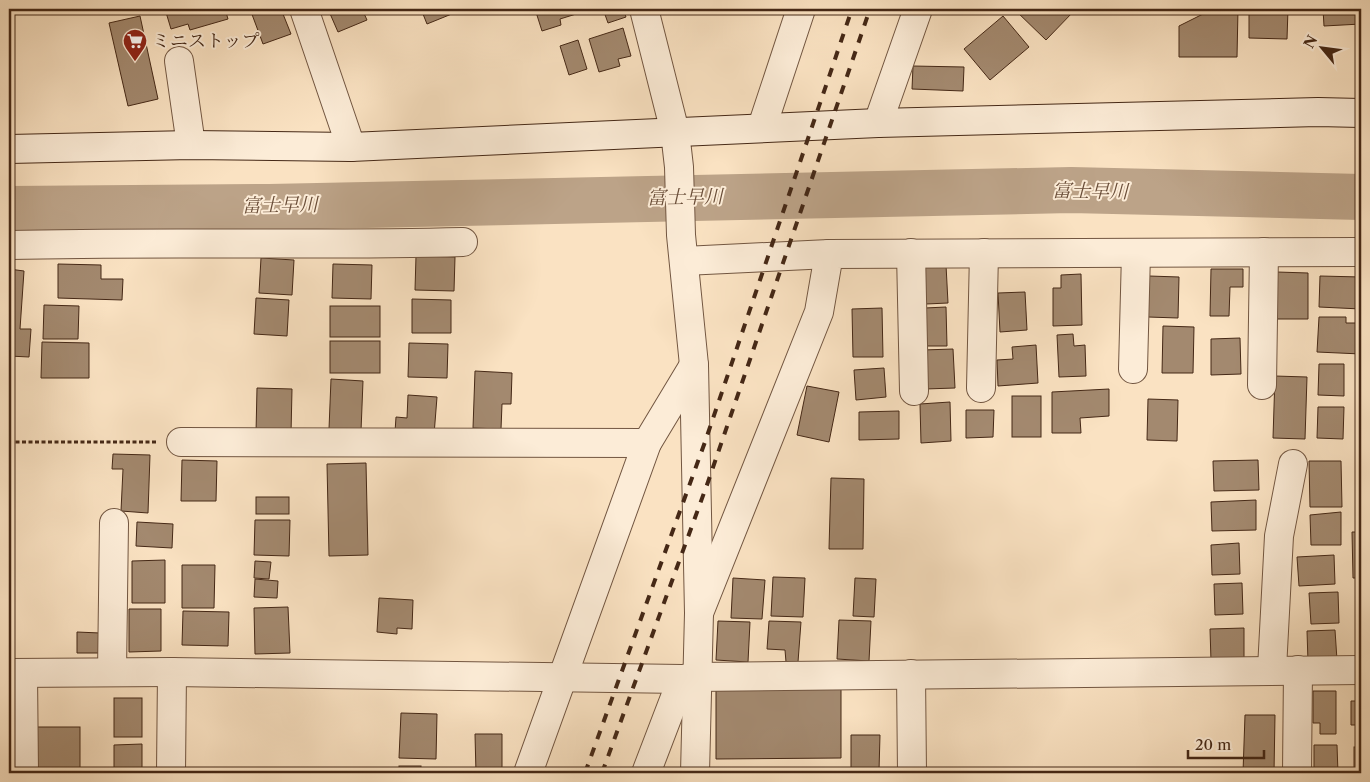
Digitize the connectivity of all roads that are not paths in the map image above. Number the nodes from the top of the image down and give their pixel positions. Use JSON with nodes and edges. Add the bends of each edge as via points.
{"nodes":[{"id":1,"x":304,"y":9,"type":"edge"},
{"id":2,"x":644,"y":9,"type":"edge"},
{"id":3,"x":801,"y":9,"type":"edge"},
{"id":4,"x":935,"y":9,"type":"edge"},
{"id":5,"x":915,"y":18,"type":"edge"},
{"id":6,"x":178,"y":61,"type":"dead end"},
{"id":7,"x":1361,"y":113,"type":"edge"},
{"id":8,"x":878,"y":123,"type":"junction"},
{"id":9,"x":762,"y":127,"type":"junction"},
{"id":10,"x":675,"y":132,"type":"junction"},
{"id":11,"x":191,"y":145,"type":"junction"},
{"id":12,"x":350,"y":147,"type":"junction"},
{"id":13,"x":9,"y":149,"type":"edge"},
{"id":14,"x":463,"y":242,"type":"dead end"},
{"id":15,"x":9,"y":245,"type":"edge"},
{"id":16,"x":683,"y":248,"type":"junction"},
{"id":17,"x":1264,"y":252,"type":"junction"},
{"id":18,"x":1361,"y":252,"type":"edge"},
{"id":19,"x":911,"y":253,"type":"junction"},
{"id":20,"x":984,"y":253,"type":"junction"},
{"id":21,"x":1136,"y":253,"type":"junction"},
{"id":22,"x":829,"y":254,"type":"junction"},
{"id":23,"x":694,"y":365,"type":"junction"},
{"id":24,"x":1132,"y":369,"type":"dead end"},
{"id":25,"x":1262,"y":385,"type":"dead end"},
{"id":26,"x":981,"y":388,"type":"dead end"},
{"id":27,"x":914,"y":391,"type":"dead end"},
{"id":28,"x":181,"y":442,"type":"road end"},
{"id":29,"x":647,"y":443,"type":"junction"},
{"id":30,"x":1293,"y":464,"type":"dead end"},
{"id":31,"x":114,"y":523,"type":"dead end"},
{"id":32,"x":698,"y":613,"type":"junction"},
{"id":33,"x":1285,"y":670,"type":"junction"},
{"id":34,"x":1361,"y":670,"type":"edge"},
{"id":35,"x":112,"y":672,"type":"junction"},
{"id":36,"x":172,"y":672,"type":"junction"},
{"id":37,"x":16,"y":673,"type":"edge"},
{"id":38,"x":910,"y":674,"type":"junction"},
{"id":39,"x":563,"y":676,"type":"junction"},
{"id":40,"x":689,"y":678,"type":"junction"},
{"id":41,"x":24,"y":773,"type":"edge"},
{"id":42,"x":171,"y":773,"type":"edge"},
{"id":43,"x":528,"y":773,"type":"edge"},
{"id":44,"x":646,"y":773,"type":"edge"},
{"id":45,"x":695,"y":773,"type":"edge"},
{"id":46,"x":912,"y":773,"type":"edge"},
{"id":47,"x":1297,"y":773,"type":"edge"}],
"edges":[{"from":1,"to":12,"type":"street"},
{"from":2,"to":10,"type":"street"},
{"from":3,"to":9,"type":"street"},
{"from":4,"to":5,"type":"street"},
{"from":5,"to":8,"type":"street"},
{"from":6,"to":11,"type":"street"},
{"from":7,"to":8,"type":"street"},
{"from":8,"to":9,"type":"street"},
{"from":9,"to":10,"type":"street"},
{"from":10,"to":12,"type":"street"},
{"from":10,"to":16,"type":"street"},
{"from":11,"to":12,"type":"street"},
{"from":11,"to":13,"type":"street"},
{"from":14,"to":15,"type":"street"},
{"from":16,"to":22,"type":"street"},
{"from":16,"to":23,"type":"street"},
{"from":17,"to":18,"type":"street"},
{"from":17,"to":21,"type":"street"},
{"from":17,"to":25,"type":"street"},
{"from":19,"to":20,"type":"street"},
{"from":19,"to":22,"type":"street"},
{"from":19,"to":27,"type":"street"},
{"from":20,"to":21,"type":"street"},
{"from":20,"to":26,"type":"street"},
{"from":21,"to":24,"type":"street"},
{"from":22,"to":32,"type":"street","via":[[819,312]]},
{"from":23,"to":29,"type":"street"},
{"from":23,"to":32,"type":"street"},
{"from":28,"to":29,"type":"street"},
{"from":29,"to":39,"type":"street"},
{"from":30,"to":33,"type":"street","via":[[1279,536]]},
{"from":31,"to":35,"type":"street"},
{"from":32,"to":40,"type":"street"},
{"from":33,"to":34,"type":"street"},
{"from":33,"to":38,"type":"street"},
{"from":33,"to":47,"type":"street"},
{"from":35,"to":36,"type":"street"},
{"from":35,"to":37,"type":"street"},
{"from":36,"to":39,"type":"street"},
{"from":36,"to":42,"type":"street"},
{"from":37,"to":41,"type":"street"},
{"from":38,"to":40,"type":"street"},
{"from":38,"to":46,"type":"street"},
{"from":39,"to":40,"type":"street"},
{"from":39,"to":43,"type":"street"},
{"from":40,"to":44,"type":"street"},
{"from":40,"to":45,"type":"street"}]}
